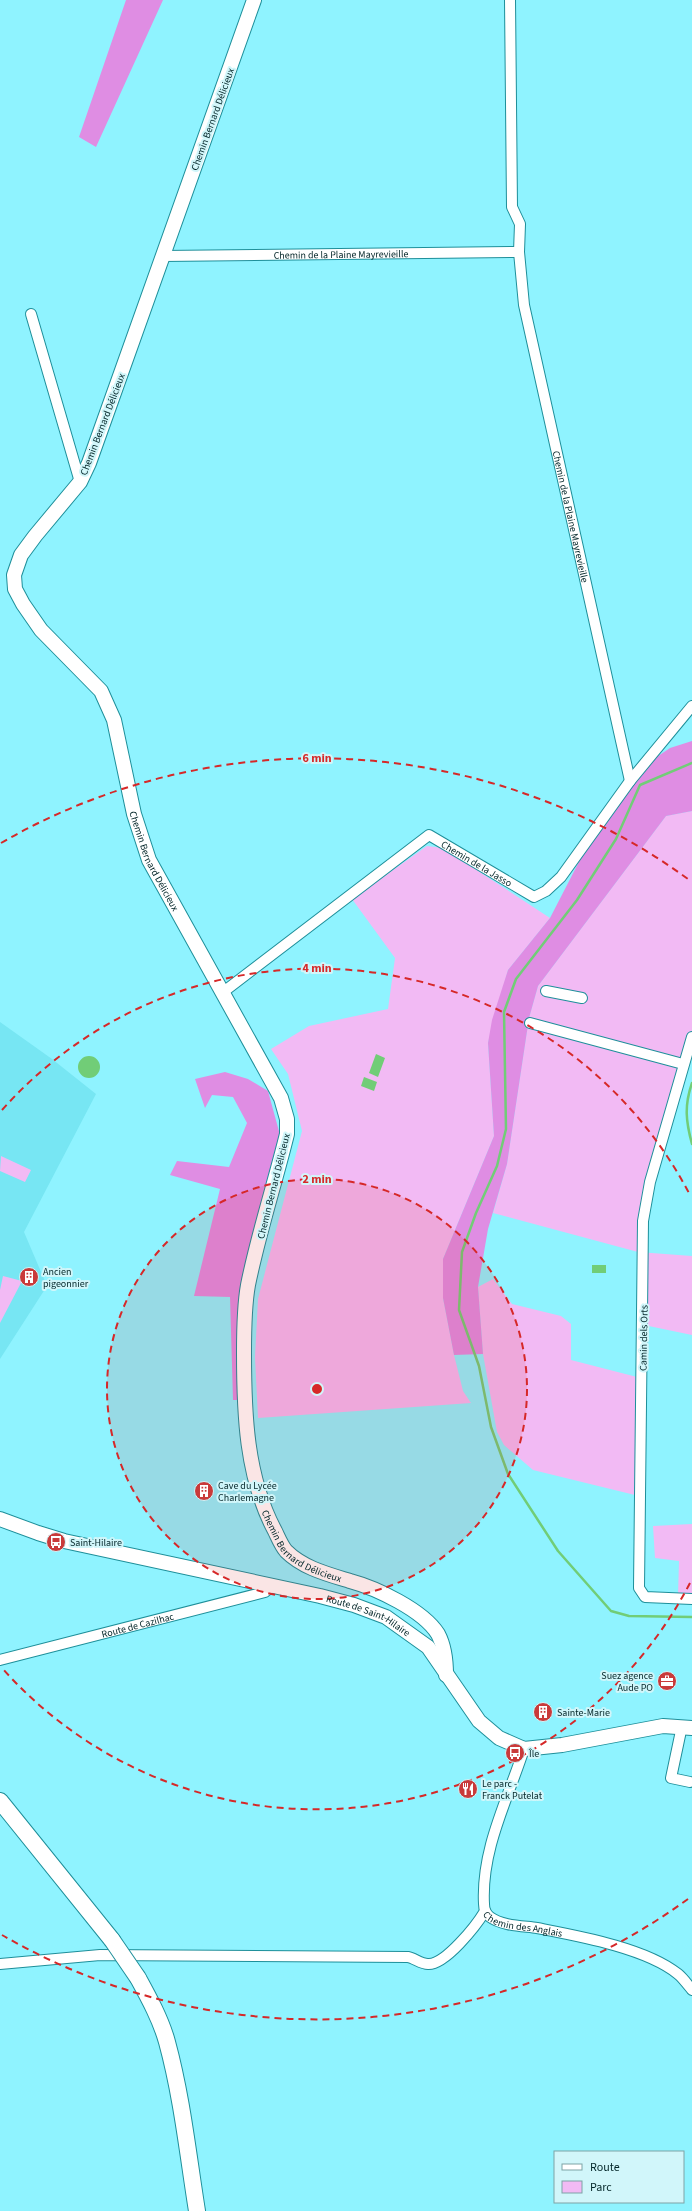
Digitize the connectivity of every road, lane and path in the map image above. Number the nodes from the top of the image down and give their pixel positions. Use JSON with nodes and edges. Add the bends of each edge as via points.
{"nodes":[{"id":1,"x":254,"y":0,"type":"edge"},
{"id":2,"x":510,"y":0,"type":"edge"},
{"id":3,"x":519,"y":252,"type":"junction"},
{"id":4,"x":162,"y":256,"type":"junction"},
{"id":5,"x":31,"y":314,"type":"dead end"},
{"id":6,"x":80,"y":482,"type":"junction"},
{"id":7,"x":692,"y":706,"type":"edge"},
{"id":8,"x":630,"y":781,"type":"junction"},
{"id":9,"x":546,"y":991,"type":"dead end"},
{"id":10,"x":222,"y":993,"type":"junction"},
{"id":11,"x":582,"y":998,"type":"dead end"},
{"id":12,"x":530,"y":1023,"type":"dead end"},
{"id":13,"x":692,"y":1037,"type":"edge"},
{"id":14,"x":683,"y":1064,"type":"junction"},
{"id":15,"x":0,"y":1518,"type":"edge"},
{"id":16,"x":272,"y":1586,"type":"junction"},
{"id":17,"x":692,"y":1599,"type":"edge"},
{"id":18,"x":0,"y":1660,"type":"edge"},
{"id":19,"x":446,"y":1675,"type":"junction"},
{"id":20,"x":687,"y":1727,"type":"edge"},
{"id":21,"x":524,"y":1749,"type":"junction"},
{"id":22,"x":690,"y":1782,"type":"dead end"},
{"id":23,"x":0,"y":1801,"type":"edge"},
{"id":24,"x":485,"y":1912,"type":"junction"},
{"id":25,"x":0,"y":1964,"type":"edge"},
{"id":26,"x":692,"y":1990,"type":"edge"},
{"id":27,"x":197,"y":2211,"type":"edge"}],
"edges":[{"from":1,"to":4,"type":"street","name":"Chemin Bernard Délicieux"},
{"from":2,"to":3,"type":"street","name":"Chemin de la Plaine Mayrevieille","via":[[512,207],[520,224]]},
{"from":3,"to":4,"type":"street","name":"Chemin de la Plaine Mayrevieille"},
{"from":3,"to":8,"type":"street","name":"Chemin de la Plaine Mayrevieille","via":[[524,305]]},
{"from":4,"to":6,"type":"street","name":"Chemin Bernard Délicieux","via":[[111,403]]},
{"from":5,"to":6,"type":"street"},
{"from":6,"to":10,"type":"street","name":"Chemin Bernard Délicieux","via":[[21,555],[14,575],[16,590],[41,630],[102,692],[114,720],[134,814],[150,860]]},
{"from":7,"to":8,"type":"street","name":"Chemin de la Jasso"},
{"from":8,"to":10,"type":"street","name":"Chemin de la Jasso","via":[[561,877],[546,891],[534,897],[429,835]]},
{"from":9,"to":11,"type":"street"},
{"from":10,"to":19,"type":"street","name":"Chemin Bernard Délicieux","via":[[278,1091],[287,1120],[288,1134],[248,1286],[244,1327],[247,1434],[254,1476],[265,1513],[285,1550],[300,1563],[366,1585],[394,1598],[418,1614],[437,1633],[445,1654]]},
{"from":12,"to":14,"type":"street"},
{"from":13,"to":14,"type":"street","name":"Camin dels Orts"},
{"from":14,"to":17,"type":"street","name":"Camin dels Orts","via":[[650,1182],[643,1220],[640,1588],[645,1597]]},
{"from":15,"to":16,"type":"street","name":"Route de Saint-Hilaire","via":[[38,1534],[64,1541]]},
{"from":16,"to":18,"type":"street","name":"Route de Cazilhac","via":[[265,1592]]},
{"from":16,"to":19,"type":"street","name":"Route de Saint-Hilaire","via":[[354,1605],[386,1617],[428,1647]]},
{"from":19,"to":21,"type":"street","name":"Route de Saint-Hilaire","via":[[479,1721],[499,1738]]},
{"from":20,"to":21,"type":"street","name":"Route de Saint-Hilaire","via":[[662,1726],[562,1746]]},
{"from":20,"to":22,"type":"street","via":[[671,1778]]},
{"from":21,"to":24,"type":"street","name":"Chemin des Anglais","via":[[500,1812],[491,1846],[486,1871]]},
{"from":23,"to":27,"type":"main road","bridge":true,"via":[[112,1940],[138,1978],[154,2009],[167,2041],[178,2092]]},
{"from":24,"to":25,"type":"street","via":[[455,1948],[438,1963],[427,1964],[408,1957],[100,1955]]},
{"from":24,"to":26,"type":"street","name":"Chemin des Anglais","via":[[490,1917],[504,1922],[579,1936],[653,1960],[678,1974]]}]}
